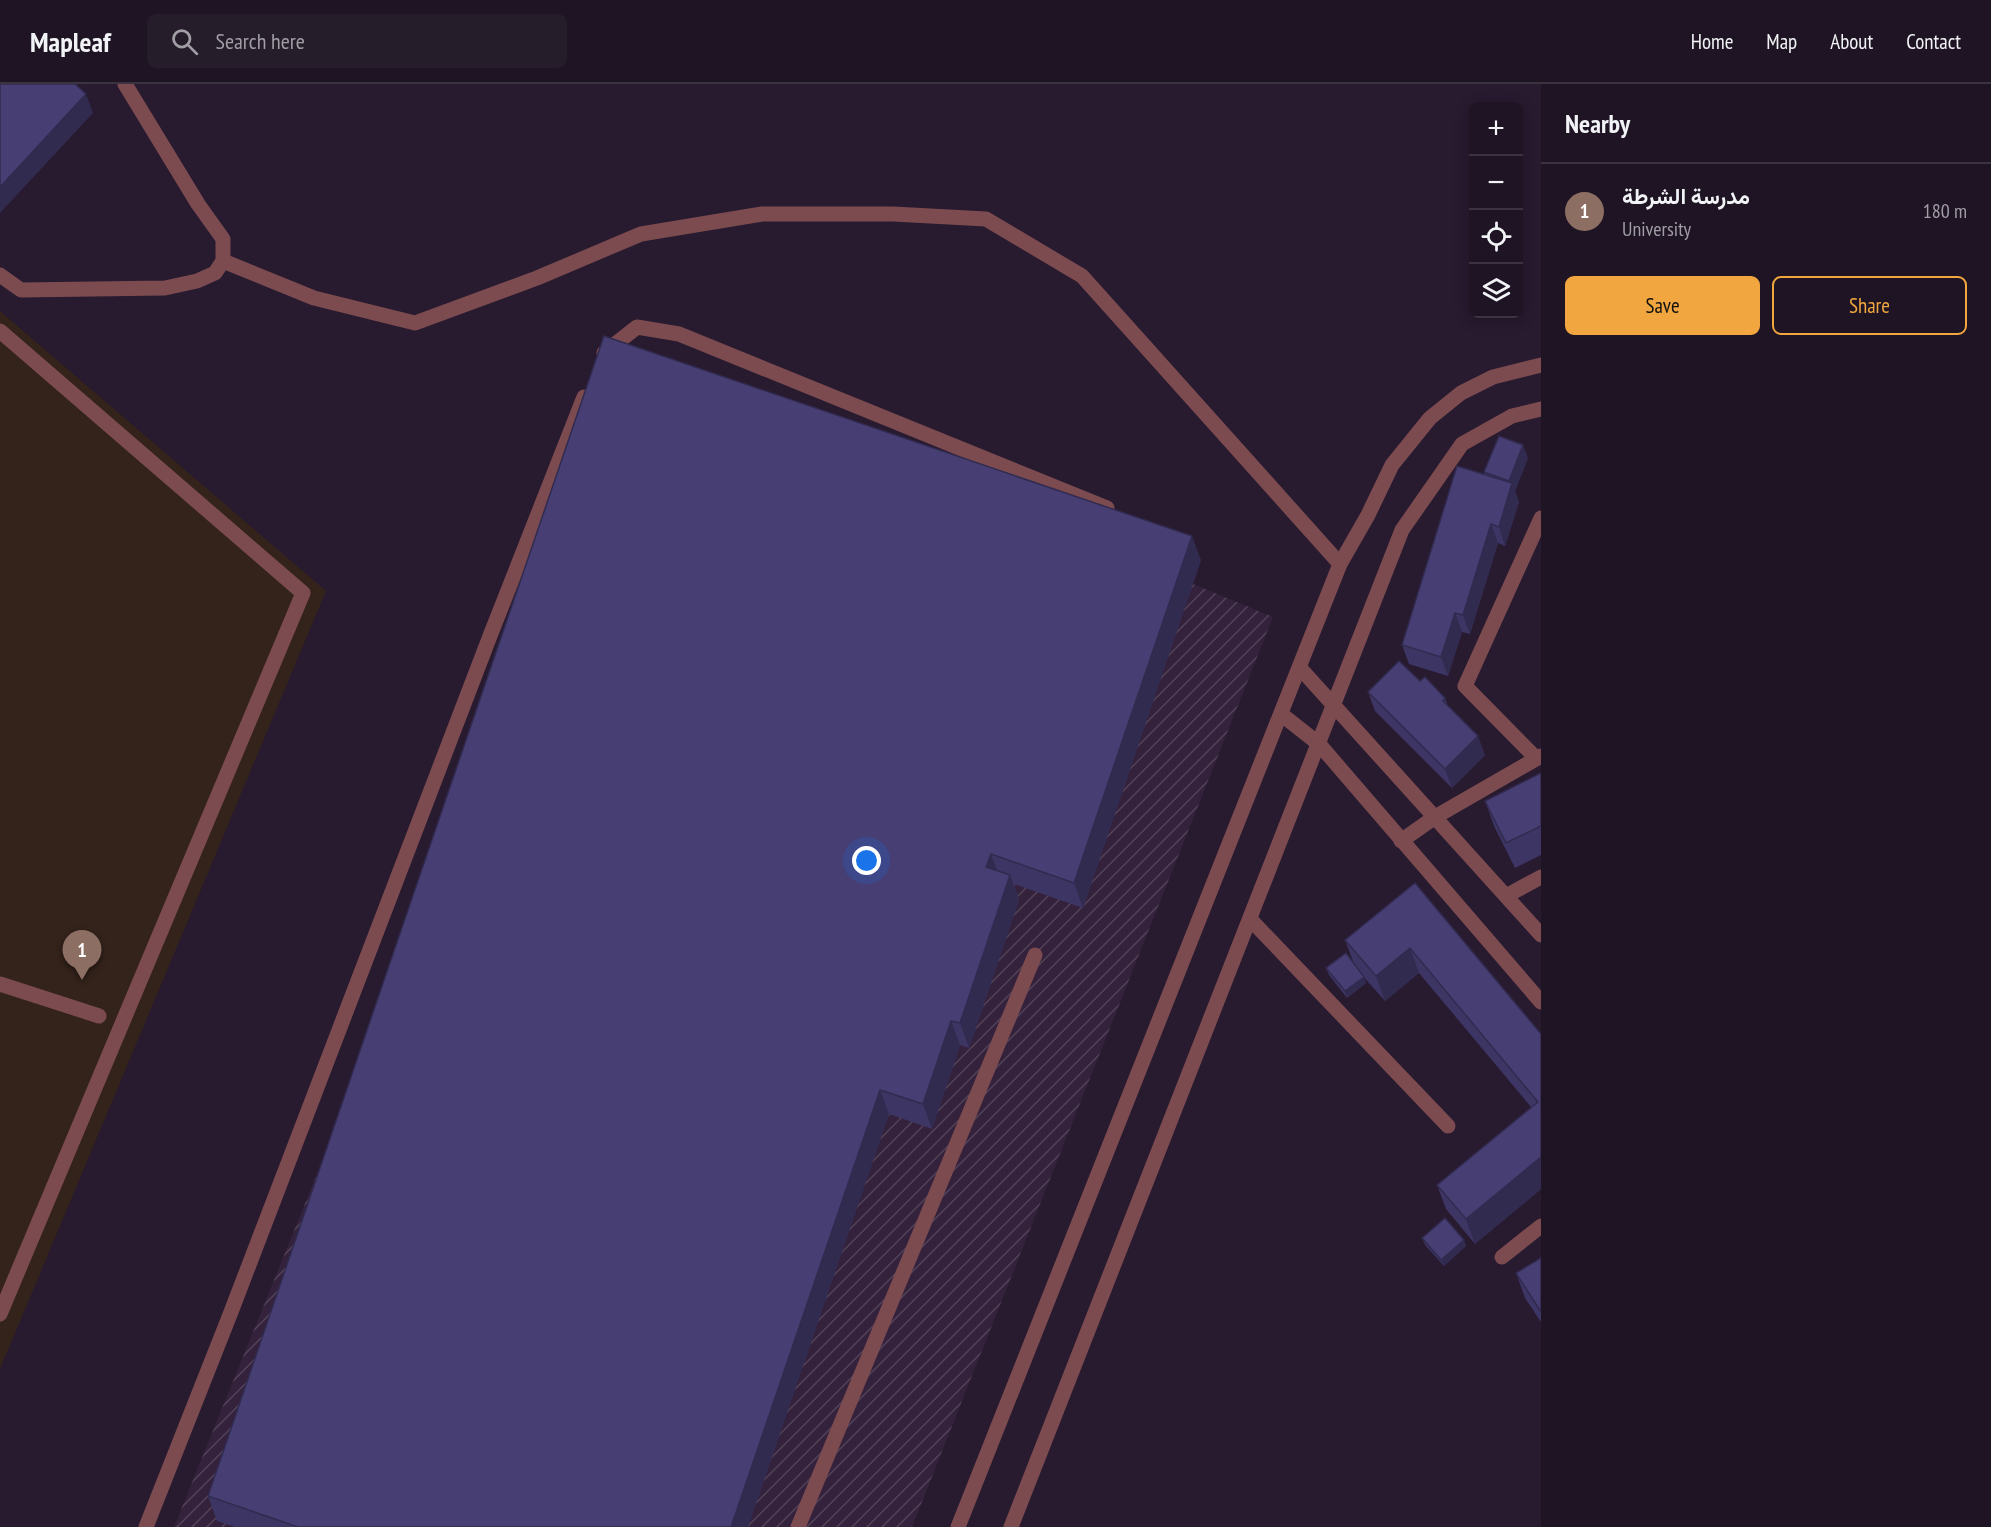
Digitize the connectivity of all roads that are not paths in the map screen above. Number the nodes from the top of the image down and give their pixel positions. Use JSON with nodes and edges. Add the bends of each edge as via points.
{"nodes":[{"id":1,"x":125,"y":84,"type":"edge"},
{"id":2,"x":223,"y":261,"type":"junction"},
{"id":3,"x":0,"y":275,"type":"edge"},
{"id":4,"x":0,"y":331,"type":"edge"},
{"id":5,"x":600,"y":363,"type":"edge"},
{"id":6,"x":1541,"y":365,"type":"edge"},
{"id":7,"x":591,"y":382,"type":"edge"},
{"id":8,"x":1541,"y":409,"type":"edge"},
{"id":9,"x":1118,"y":513,"type":"edge"},
{"id":10,"x":1541,"y":518,"type":"edge"},
{"id":11,"x":1340,"y":564,"type":"junction"},
{"id":12,"x":1300,"y":668,"type":"junction"},
{"id":13,"x":1334,"y":704,"type":"junction"},
{"id":14,"x":1281,"y":714,"type":"junction"},
{"id":15,"x":1318,"y":744,"type":"junction"},
{"id":16,"x":1539,"y":757,"type":"edge"},
{"id":17,"x":1435,"y":817,"type":"junction"},
{"id":18,"x":1401,"y":841,"type":"junction"},
{"id":19,"x":1541,"y":877,"type":"edge"},
{"id":20,"x":1506,"y":896,"type":"junction"},
{"id":21,"x":1250,"y":919,"type":"junction"},
{"id":22,"x":1541,"y":935,"type":"edge"},
{"id":23,"x":1035,"y":955,"type":"dead end"},
{"id":24,"x":0,"y":984,"type":"edge"},
{"id":25,"x":1541,"y":1002,"type":"edge"},
{"id":26,"x":99,"y":1016,"type":"dead end"},
{"id":27,"x":1448,"y":1126,"type":"dead end"},
{"id":28,"x":1541,"y":1226,"type":"edge"},
{"id":29,"x":1502,"y":1257,"type":"dead end"},
{"id":30,"x":0,"y":1314,"type":"edge"},
{"id":31,"x":146,"y":1527,"type":"edge"},
{"id":32,"x":798,"y":1527,"type":"edge"},
{"id":33,"x":958,"y":1527,"type":"edge"},
{"id":34,"x":1011,"y":1527,"type":"edge"}],
"edges":[{"from":1,"to":2,"type":"street","via":[[223,239]]},
{"from":2,"to":3,"type":"street","via":[[215,273],[165,288],[21,290]]},
{"from":2,"to":11,"type":"street","via":[[314,298],[415,323],[641,234],[762,214],[986,219],[1082,276]]},
{"from":4,"to":30,"type":"street","via":[[303,593]]},
{"from":5,"to":9,"type":"street","via":[[604,354],[637,327],[679,334]]},
{"from":6,"to":11,"type":"street","via":[[1493,377],[1461,393],[1430,418],[1392,465]]},
{"from":7,"to":31,"type":"street"},
{"from":8,"to":13,"type":"street","via":[[1512,416],[1462,444],[1455,453],[1402,530]]},
{"from":10,"to":16,"type":"street","via":[[1465,686]]},
{"from":11,"to":12,"type":"street"},
{"from":12,"to":13,"type":"street"},
{"from":12,"to":14,"type":"street"},
{"from":13,"to":15,"type":"street"},
{"from":13,"to":17,"type":"street"},
{"from":14,"to":15,"type":"street"},
{"from":14,"to":33,"type":"street"},
{"from":15,"to":18,"type":"street"},
{"from":15,"to":21,"type":"street"},
{"from":16,"to":17,"type":"street"},
{"from":17,"to":18,"type":"street"},
{"from":17,"to":20,"type":"street"},
{"from":18,"to":25,"type":"street"},
{"from":19,"to":20,"type":"street"},
{"from":20,"to":22,"type":"street"},
{"from":21,"to":27,"type":"street"},
{"from":21,"to":34,"type":"street"},
{"from":23,"to":32,"type":"street"},
{"from":24,"to":26,"type":"street"},
{"from":28,"to":29,"type":"street"}]}
